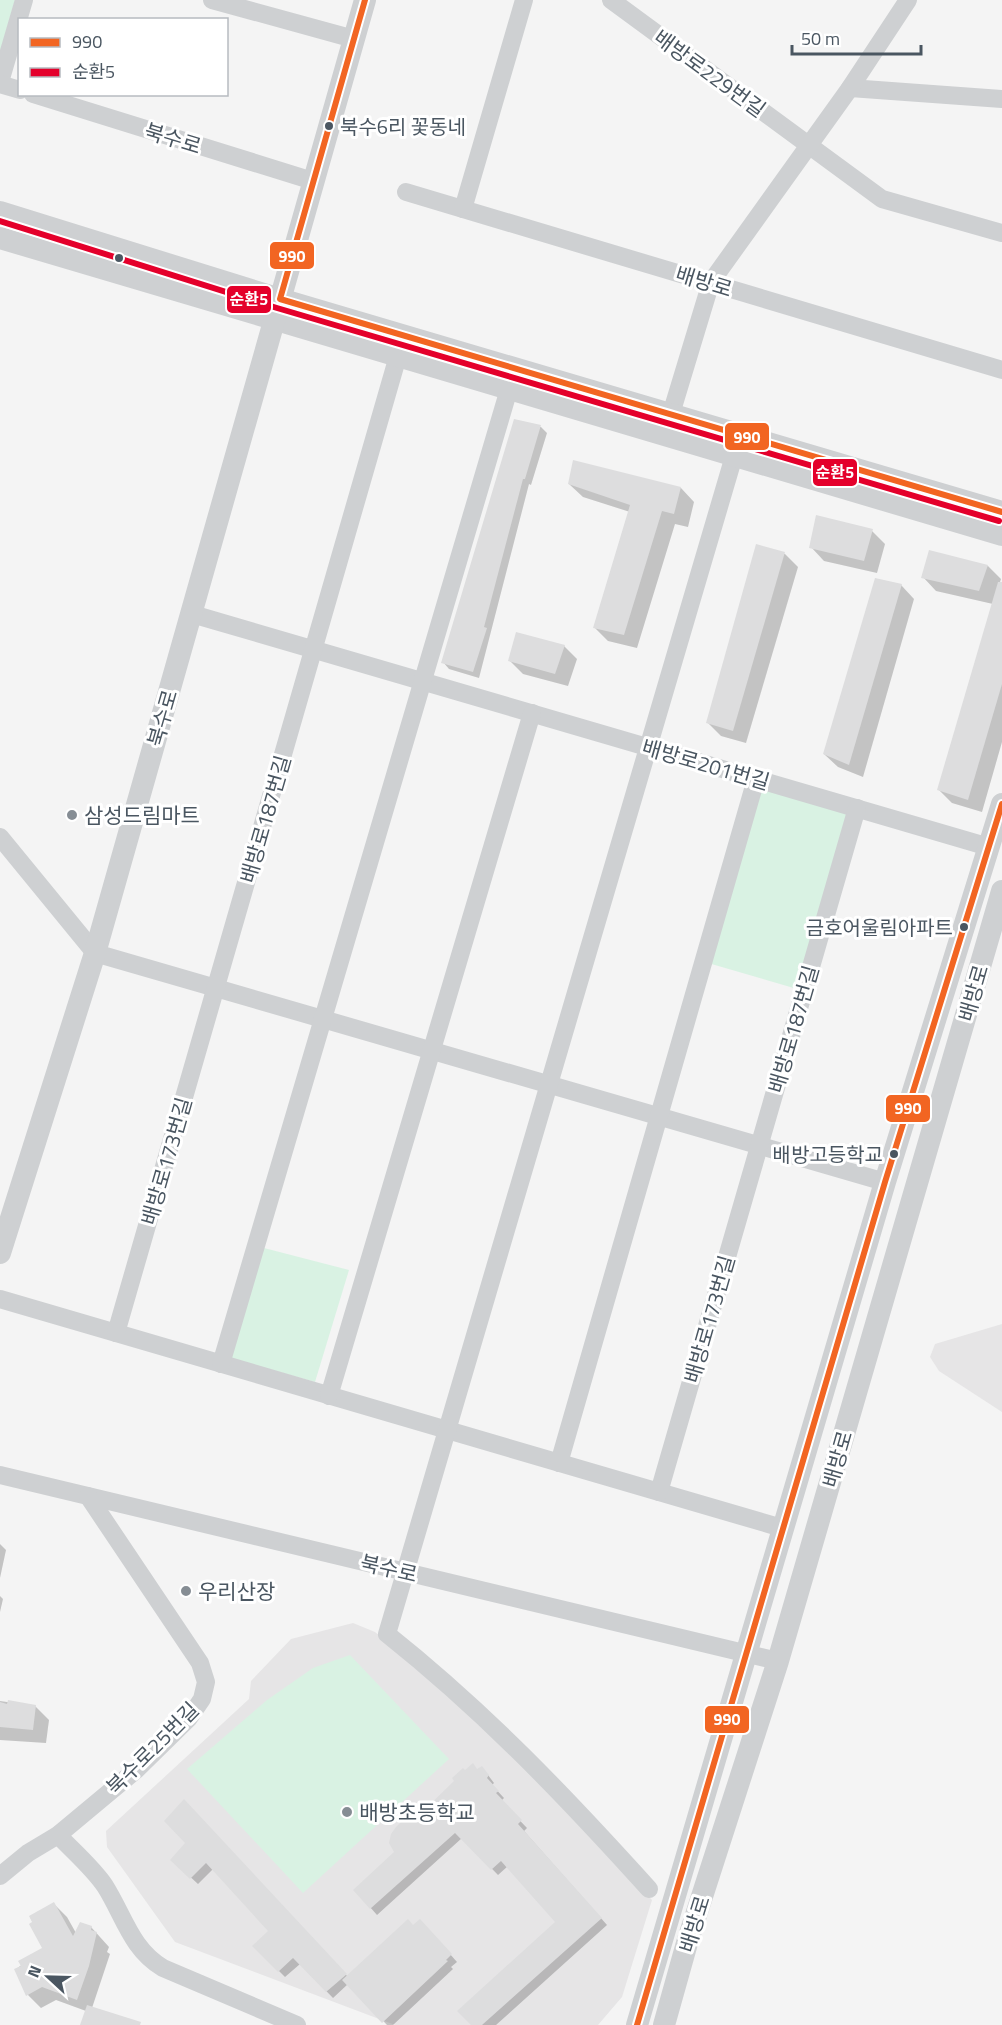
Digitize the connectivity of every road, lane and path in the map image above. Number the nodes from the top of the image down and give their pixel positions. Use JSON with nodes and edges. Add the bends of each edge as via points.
{"nodes":[{"id":1,"x":24,"y":0,"type":"edge"},
{"id":2,"x":213,"y":0,"type":"edge"},
{"id":3,"x":365,"y":0,"type":"edge"},
{"id":4,"x":524,"y":0,"type":"edge"},
{"id":5,"x":611,"y":0,"type":"edge"},
{"id":6,"x":908,"y":0,"type":"edge"},
{"id":7,"x":19,"y":18,"type":"edge"},
{"id":8,"x":18,"y":21,"type":"edge"},
{"id":9,"x":354,"y":39,"type":"junction"},
{"id":10,"x":0,"y":83,"type":"edge"},
{"id":11,"x":850,"y":88,"type":"junction"},
{"id":12,"x":18,"y":89,"type":"edge"},
{"id":13,"x":39,"y":96,"type":"edge"},
{"id":14,"x":1002,"y":99,"type":"edge"},
{"id":15,"x":808,"y":145,"type":"junction"},
{"id":16,"x":313,"y":181,"type":"junction"},
{"id":17,"x":406,"y":192,"type":"dead end"},
{"id":18,"x":463,"y":208,"type":"junction"},
{"id":19,"x":0,"y":212,"type":"edge"},
{"id":20,"x":1002,"y":233,"type":"edge"},
{"id":21,"x":0,"y":237,"type":"edge"},
{"id":22,"x":711,"y":282,"type":"junction"},
{"id":23,"x":277,"y":309,"type":"junction"},
{"id":24,"x":398,"y":356,"type":"junction"},
{"id":25,"x":1001,"y":364,"type":"edge"},
{"id":26,"x":509,"y":389,"type":"junction"},
{"id":27,"x":671,"y":414,"type":"junction"},
{"id":28,"x":734,"y":456,"type":"junction"},
{"id":29,"x":1002,"y":512,"type":"edge"},
{"id":30,"x":1002,"y":535,"type":"edge"},
{"id":31,"x":192,"y":614,"type":"junction"},
{"id":32,"x":314,"y":649,"type":"junction"},
{"id":33,"x":423,"y":681,"type":"junction"},
{"id":34,"x":532,"y":713,"type":"junction"},
{"id":35,"x":648,"y":747,"type":"junction"},
{"id":36,"x":756,"y":779,"type":"junction"},
{"id":37,"x":1002,"y":804,"type":"edge"},
{"id":38,"x":857,"y":808,"type":"junction"},
{"id":39,"x":0,"y":837,"type":"edge"},
{"id":40,"x":988,"y":847,"type":"junction"},
{"id":41,"x":1002,"y":891,"type":"edge"},
{"id":42,"x":95,"y":953,"type":"junction"},
{"id":43,"x":216,"y":988,"type":"junction"},
{"id":44,"x":323,"y":1019,"type":"junction"},
{"id":45,"x":432,"y":1051,"type":"junction"},
{"id":46,"x":549,"y":1085,"type":"junction"},
{"id":47,"x":659,"y":1117,"type":"junction"},
{"id":48,"x":759,"y":1146,"type":"junction"},
{"id":49,"x":885,"y":1182,"type":"junction"},
{"id":50,"x":0,"y":1253,"type":"edge"},
{"id":51,"x":0,"y":1299,"type":"edge"},
{"id":52,"x":116,"y":1333,"type":"junction"},
{"id":53,"x":221,"y":1364,"type":"junction"},
{"id":54,"x":329,"y":1396,"type":"junction"},
{"id":55,"x":447,"y":1430,"type":"junction"},
{"id":56,"x":559,"y":1463,"type":"junction"},
{"id":57,"x":0,"y":1475,"type":"edge"},
{"id":58,"x":659,"y":1492,"type":"junction"},
{"id":59,"x":88,"y":1496,"type":"junction"},
{"id":60,"x":782,"y":1528,"type":"junction"},
{"id":61,"x":406,"y":1572,"type":"junction"},
{"id":62,"x":747,"y":1653,"type":"junction"},
{"id":63,"x":778,"y":1661,"type":"junction"},
{"id":64,"x":58,"y":1835,"type":"junction"},
{"id":65,"x":0,"y":1876,"type":"edge"},
{"id":66,"x":649,"y":1888,"type":"dead end"},
{"id":67,"x":297,"y":2025,"type":"edge"},
{"id":68,"x":637,"y":2025,"type":"edge"},
{"id":69,"x":664,"y":2025,"type":"edge"}],
"edges":[{"from":1,"to":7,"type":"street"},
{"from":2,"to":9,"type":"street"},
{"from":3,"to":9,"type":"street","name":"북수로"},
{"from":4,"to":18,"type":"street"},
{"from":5,"to":15,"type":"street","name":"배방로229번길"},
{"from":6,"to":11,"type":"street"},
{"from":8,"to":10,"type":"street"},
{"from":9,"to":16,"type":"street","name":"북수로"},
{"from":10,"to":12,"type":"street"},
{"from":11,"to":14,"type":"street"},
{"from":11,"to":15,"type":"street"},
{"from":13,"to":16,"type":"street","name":"북수로"},
{"from":15,"to":20,"type":"street","name":"배방로229번길","via":[[882,199]]},
{"from":15,"to":22,"type":"street"},
{"from":16,"to":23,"type":"street","name":"북수로"},
{"from":17,"to":18,"type":"street","name":"배방로"},
{"from":18,"to":22,"type":"street","name":"배방로"},
{"from":19,"to":23,"type":"street"},
{"from":21,"to":23,"type":"street"},
{"from":22,"to":25,"type":"street","name":"배방로"},
{"from":22,"to":27,"type":"street"},
{"from":23,"to":24,"type":"street"},
{"from":23,"to":27,"type":"street"},
{"from":23,"to":31,"type":"street","name":"북수로"},
{"from":24,"to":26,"type":"street"},
{"from":24,"to":32,"type":"street"},
{"from":26,"to":28,"type":"street"},
{"from":26,"to":33,"type":"street"},
{"from":27,"to":29,"type":"street"},
{"from":28,"to":30,"type":"street"},
{"from":28,"to":35,"type":"street"},
{"from":31,"to":32,"type":"street","name":"배방로201번길"},
{"from":31,"to":42,"type":"street","name":"북수로"},
{"from":32,"to":33,"type":"street","name":"배방로201번길"},
{"from":32,"to":43,"type":"street","name":"배방로187번길"},
{"from":33,"to":34,"type":"street","name":"배방로201번길"},
{"from":33,"to":44,"type":"street"},
{"from":34,"to":35,"type":"street","name":"배방로201번길"},
{"from":34,"to":45,"type":"street"},
{"from":35,"to":36,"type":"street","name":"배방로201번길"},
{"from":35,"to":46,"type":"street"},
{"from":36,"to":38,"type":"street","name":"배방로201번길"},
{"from":36,"to":47,"type":"street"},
{"from":37,"to":40,"type":"street","name":"배방로"},
{"from":38,"to":40,"type":"street","name":"배방로201번길"},
{"from":38,"to":48,"type":"street","name":"배방로187번길"},
{"from":39,"to":42,"type":"street"},
{"from":40,"to":49,"type":"street","name":"배방로"},
{"from":41,"to":63,"type":"street","name":"배방로"},
{"from":42,"to":43,"type":"street"},
{"from":42,"to":50,"type":"street","name":"북수로"},
{"from":43,"to":44,"type":"street"},
{"from":43,"to":52,"type":"street","name":"배방로173번길"},
{"from":44,"to":45,"type":"street"},
{"from":44,"to":53,"type":"street"},
{"from":45,"to":46,"type":"street"},
{"from":45,"to":54,"type":"street"},
{"from":46,"to":47,"type":"street"},
{"from":46,"to":55,"type":"street"},
{"from":47,"to":48,"type":"street"},
{"from":47,"to":56,"type":"street"},
{"from":48,"to":49,"type":"street"},
{"from":48,"to":58,"type":"street","name":"배방로173번길"},
{"from":49,"to":60,"type":"street","name":"배방로"},
{"from":51,"to":52,"type":"street"},
{"from":52,"to":53,"type":"street"},
{"from":53,"to":54,"type":"street"},
{"from":54,"to":55,"type":"street"},
{"from":55,"to":56,"type":"street"},
{"from":55,"to":61,"type":"street"},
{"from":56,"to":58,"type":"street"},
{"from":57,"to":59,"type":"street","name":"북수로"},
{"from":58,"to":60,"type":"street"},
{"from":59,"to":61,"type":"street","name":"북수로"},
{"from":59,"to":64,"type":"street","name":"북수로25번길","via":[[200,1663],[206,1682],[202,1700],[189,1718],[136,1770]]},
{"from":60,"to":62,"type":"street","name":"배방로"},
{"from":61,"to":62,"type":"street","name":"북수로"},
{"from":61,"to":66,"type":"street","via":[[387,1634],[452,1686],[567,1797]]},
{"from":62,"to":63,"type":"street","name":"북수로"},
{"from":62,"to":68,"type":"street","name":"배방로"},
{"from":63,"to":69,"type":"street","name":"배방로"},
{"from":64,"to":65,"type":"street","name":"북수로25번길"},
{"from":64,"to":67,"type":"street","via":[[104,1885],[147,1959]]}]}
